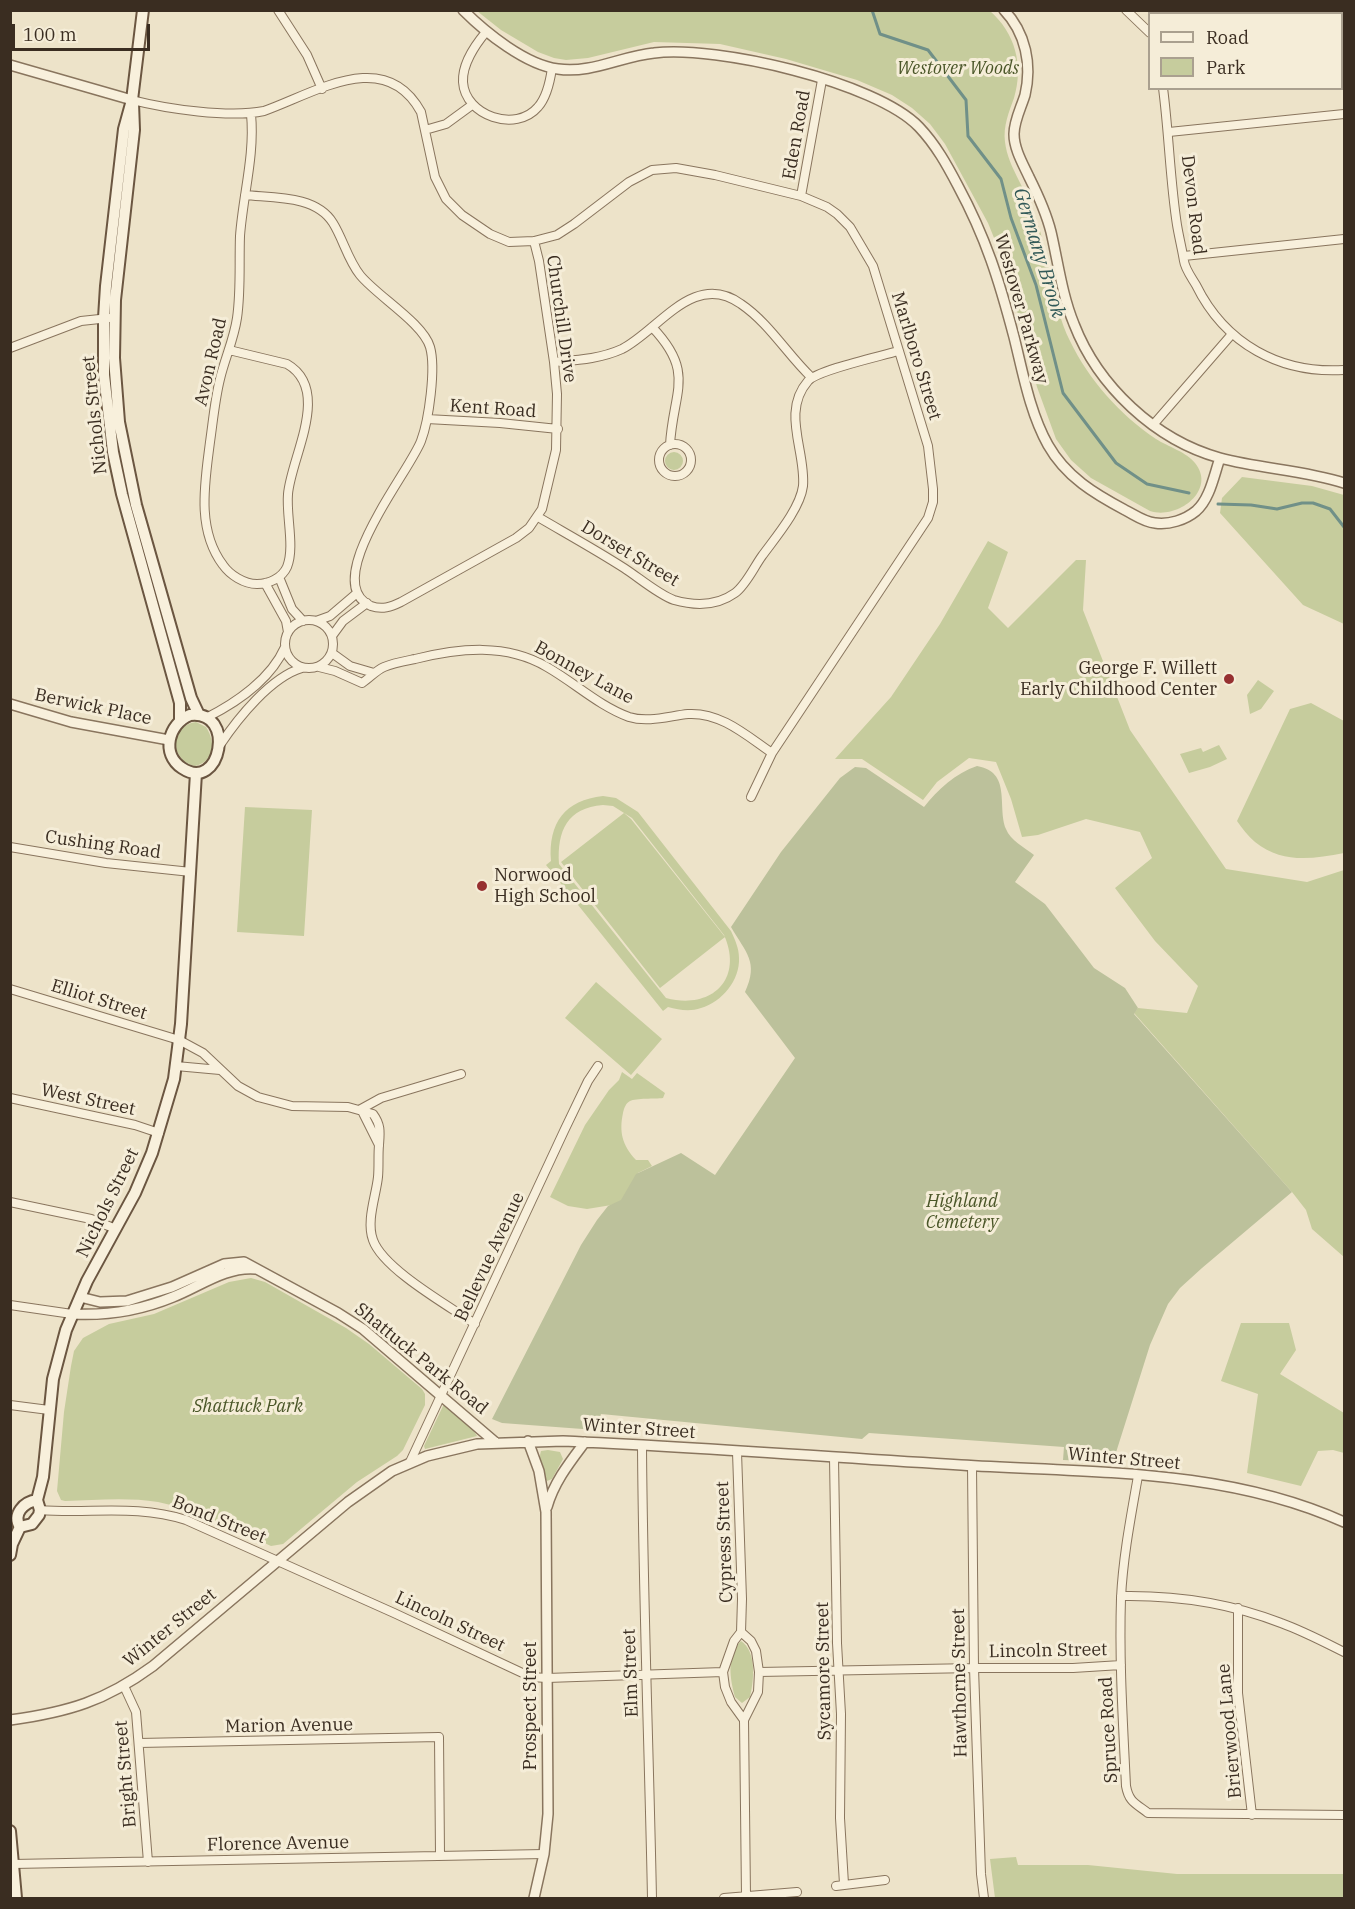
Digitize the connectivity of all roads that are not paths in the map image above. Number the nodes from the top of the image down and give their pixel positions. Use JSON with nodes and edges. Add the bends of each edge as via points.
{"nodes":[{"id":1,"x":143,"y":10,"type":"edge"},
{"id":2,"x":278,"y":10,"type":"edge"},
{"id":3,"x":463,"y":10,"type":"edge"},
{"id":4,"x":1004,"y":10,"type":"edge"},
{"id":5,"x":1126,"y":10,"type":"edge"},
{"id":6,"x":1146,"y":22,"type":"edge"},
{"id":7,"x":486,"y":32,"type":"junction"},
{"id":8,"x":10,"y":65,"type":"edge"},
{"id":9,"x":552,"y":68,"type":"junction"},
{"id":10,"x":822,"y":80,"type":"junction"},
{"id":11,"x":322,"y":89,"type":"junction"},
{"id":12,"x":1163,"y":90,"type":"edge"},
{"id":13,"x":132,"y":100,"type":"junction"},
{"id":14,"x":472,"y":105,"type":"junction"},
{"id":15,"x":251,"y":114,"type":"junction"},
{"id":16,"x":1344,"y":114,"type":"edge"},
{"id":17,"x":426,"y":130,"type":"junction"},
{"id":18,"x":1169,"y":132,"type":"junction"},
{"id":19,"x":245,"y":195,"type":"junction"},
{"id":20,"x":801,"y":195,"type":"junction"},
{"id":21,"x":1344,"y":239,"type":"edge"},
{"id":22,"x":534,"y":241,"type":"junction"},
{"id":23,"x":1184,"y":256,"type":"junction"},
{"id":24,"x":109,"y":318,"type":"junction"},
{"id":25,"x":652,"y":327,"type":"junction"},
{"id":26,"x":1232,"y":334,"type":"junction"},
{"id":27,"x":10,"y":348,"type":"edge"},
{"id":28,"x":229,"y":350,"type":"junction"},
{"id":29,"x":898,"y":351,"type":"junction"},
{"id":30,"x":554,"y":362,"type":"junction"},
{"id":31,"x":1344,"y":370,"type":"edge"},
{"id":32,"x":811,"y":377,"type":"junction"},
{"id":33,"x":427,"y":419,"type":"junction"},
{"id":34,"x":1154,"y":425,"type":"junction"},
{"id":35,"x":558,"y":429,"type":"junction"},
{"id":36,"x":670,"y":445,"type":"junction"},
{"id":37,"x":1220,"y":458,"type":"junction"},
{"id":38,"x":1344,"y":483,"type":"edge"},
{"id":39,"x":538,"y":517,"type":"junction"},
{"id":40,"x":136,"y":527,"type":"junction"},
{"id":41,"x":279,"y":577,"type":"junction"},
{"id":42,"x":265,"y":583,"type":"junction"},
{"id":43,"x":362,"y":598,"type":"junction"},
{"id":44,"x":303,"y":621,"type":"junction"},
{"id":45,"x":316,"y":621,"type":"junction"},
{"id":46,"x":288,"y":632,"type":"junction"},
{"id":47,"x":332,"y":636,"type":"junction"},
{"id":48,"x":285,"y":647,"type":"junction"},
{"id":49,"x":332,"y":653,"type":"junction"},
{"id":50,"x":319,"y":667,"type":"junction"},
{"id":51,"x":302,"y":668,"type":"junction"},
{"id":52,"x":374,"y":673,"type":"junction"},
{"id":53,"x":10,"y":704,"type":"edge"},
{"id":54,"x":202,"y":716,"type":"junction"},
{"id":55,"x":180,"y":720,"type":"junction"},
{"id":56,"x":169,"y":740,"type":"junction"},
{"id":57,"x":220,"y":745,"type":"junction"},
{"id":58,"x":772,"y":753,"type":"junction"},
{"id":59,"x":196,"y":773,"type":"junction"},
{"id":60,"x":751,"y":797,"type":"dead end"},
{"id":61,"x":10,"y":847,"type":"edge"},
{"id":62,"x":191,"y":872,"type":"junction"},
{"id":63,"x":10,"y":989,"type":"edge"},
{"id":64,"x":179,"y":1040,"type":"junction"},
{"id":65,"x":176,"y":1066,"type":"junction"},
{"id":66,"x":598,"y":1066,"type":"dead end"},
{"id":67,"x":220,"y":1070,"type":"junction"},
{"id":68,"x":461,"y":1074,"type":"dead end"},
{"id":69,"x":10,"y":1098,"type":"edge"},
{"id":70,"x":361,"y":1109,"type":"junction"},
{"id":71,"x":159,"y":1133,"type":"junction"},
{"id":72,"x":10,"y":1202,"type":"edge"},
{"id":73,"x":116,"y":1229,"type":"junction"},
{"id":74,"x":198,"y":1281,"type":"junction"},
{"id":75,"x":80,"y":1297,"type":"junction"},
{"id":76,"x":10,"y":1305,"type":"edge"},
{"id":77,"x":72,"y":1314,"type":"junction"},
{"id":78,"x":475,"y":1324,"type":"junction"},
{"id":79,"x":442,"y":1396,"type":"junction"},
{"id":80,"x":10,"y":1405,"type":"edge"},
{"id":81,"x":49,"y":1410,"type":"junction"},
{"id":82,"x":528,"y":1441,"type":"junction"},
{"id":83,"x":495,"y":1442,"type":"junction"},
{"id":84,"x":585,"y":1442,"type":"junction"},
{"id":85,"x":642,"y":1446,"type":"junction"},
{"id":86,"x":738,"y":1452,"type":"junction"},
{"id":87,"x":834,"y":1458,"type":"junction"},
{"id":88,"x":410,"y":1462,"type":"junction"},
{"id":89,"x":972,"y":1466,"type":"junction"},
{"id":90,"x":1138,"y":1476,"type":"junction"},
{"id":91,"x":38,"y":1505,"type":"junction"},
{"id":92,"x":546,"y":1512,"type":"junction"},
{"id":93,"x":16,"y":1520,"type":"edge"},
{"id":94,"x":1344,"y":1522,"type":"edge"},
{"id":95,"x":10,"y":1555,"type":"edge"},
{"id":96,"x":279,"y":1561,"type":"junction"},
{"id":97,"x":1121,"y":1596,"type":"junction"},
{"id":98,"x":1238,"y":1608,"type":"junction"},
{"id":99,"x":741,"y":1632,"type":"junction"},
{"id":100,"x":1344,"y":1652,"type":"edge"},
{"id":101,"x":1121,"y":1665,"type":"junction"},
{"id":102,"x":974,"y":1668,"type":"junction"},
{"id":103,"x":840,"y":1670,"type":"junction"},
{"id":104,"x":723,"y":1672,"type":"junction"},
{"id":105,"x":759,"y":1672,"type":"junction"},
{"id":106,"x":645,"y":1675,"type":"junction"},
{"id":107,"x":547,"y":1678,"type":"junction"},
{"id":108,"x":124,"y":1686,"type":"junction"},
{"id":109,"x":10,"y":1720,"type":"edge"},
{"id":110,"x":744,"y":1720,"type":"junction"},
{"id":111,"x":139,"y":1743,"type":"junction"},
{"id":112,"x":1252,"y":1815,"type":"junction"},
{"id":113,"x":1344,"y":1815,"type":"edge"},
{"id":114,"x":10,"y":1831,"type":"edge"},
{"id":115,"x":544,"y":1854,"type":"junction"},
{"id":116,"x":440,"y":1855,"type":"junction"},
{"id":117,"x":148,"y":1862,"type":"junction"},
{"id":118,"x":13,"y":1864,"type":"junction"},
{"id":119,"x":885,"y":1880,"type":"dead end"},
{"id":120,"x":797,"y":1892,"type":"dead end"},
{"id":121,"x":746,"y":1896,"type":"junction"},
{"id":122,"x":16,"y":1899,"type":"edge"},
{"id":123,"x":534,"y":1899,"type":"edge"},
{"id":124,"x":652,"y":1899,"type":"edge"},
{"id":125,"x":724,"y":1899,"type":"edge"},
{"id":126,"x":984,"y":1899,"type":"edge"}],
"edges":[{"from":1,"to":13,"type":"main road","name":"Nichols Street"},
{"from":2,"to":11,"type":"street","via":[[307,55]]},
{"from":3,"to":7,"type":"street","name":"Westover Parkway"},
{"from":4,"to":34,"type":"street","via":[[1019,30],[1027,56],[1027,84],[1015,127],[1016,147],[1048,220],[1072,319],[1104,377]]},
{"from":5,"to":6,"type":"street"},
{"from":7,"to":9,"type":"street","name":"Westover Parkway"},
{"from":7,"to":14,"type":"street","via":[[464,69],[464,89]]},
{"from":8,"to":13,"type":"street"},
{"from":9,"to":10,"type":"street","name":"Westover Parkway","via":[[590,68],[655,52],[703,52]]},
{"from":9,"to":14,"type":"street","via":[[545,96],[529,116],[498,118]]},
{"from":10,"to":20,"type":"street","name":"Eden Road"},
{"from":10,"to":37,"type":"street","name":"Westover Parkway","via":[[898,110],[922,131],[943,158],[995,268],[1042,433],[1058,460],[1078,482],[1141,519],[1153,523],[1175,521],[1201,506]]},
{"from":11,"to":15,"type":"street","name":"Churchill Drive"},
{"from":11,"to":17,"type":"street","name":"Churchill Drive","via":[[362,77],[393,82],[417,104]]},
{"from":12,"to":18,"type":"street","name":"Devon Road"},
{"from":13,"to":15,"type":"street","name":"Churchill Drive"},
{"from":13,"to":24,"type":"main road","name":"Nichols Street","via":[[124,129]]},
{"from":14,"to":17,"type":"street","via":[[446,124]]},
{"from":15,"to":19,"type":"street","name":"Avon Road"},
{"from":16,"to":18,"type":"street"},
{"from":17,"to":22,"type":"street","name":"Churchill Drive","via":[[435,177],[454,208],[500,239]]},
{"from":18,"to":23,"type":"street","name":"Devon Road","via":[[1177,224]]},
{"from":19,"to":28,"type":"street","name":"Avon Road","via":[[238,307]]},
{"from":19,"to":33,"type":"street","via":[[304,202],[325,213],[360,275],[425,336],[432,358]]},
{"from":20,"to":22,"type":"street","name":"Marlboro Street","via":[[688,169],[652,170],[629,182],[565,230]]},
{"from":20,"to":29,"type":"street","name":"Marlboro Street","via":[[837,214],[865,249]]},
{"from":21,"to":23,"type":"street"},
{"from":22,"to":30,"type":"street","name":"Churchill Drive"},
{"from":23,"to":26,"type":"street","name":"Devon Road","via":[[1201,296]]},
{"from":24,"to":27,"type":"street","via":[[81,321]]},
{"from":24,"to":40,"type":"main road","name":"Nichols Street","via":[[104,375],[110,431],[117,474]]},
{"from":25,"to":30,"type":"street","via":[[635,342],[610,354]]},
{"from":25,"to":32,"type":"street","via":[[680,304],[703,295],[729,297],[759,318]]},
{"from":25,"to":36,"type":"street","via":[[672,351],[680,372]]},
{"from":26,"to":31,"type":"street","name":"Devon Road","via":[[1277,362],[1312,370]]},
{"from":26,"to":34,"type":"street"},
{"from":28,"to":41,"type":"street","via":[[287,364],[302,376],[306,387],[307,418],[288,495],[289,555],[286,569]]},
{"from":28,"to":42,"type":"street","name":"Avon Road","via":[[214,411],[205,514],[215,552],[225,568],[243,581]]},
{"from":29,"to":32,"type":"street"},
{"from":29,"to":58,"type":"street","name":"Marlboro Street","via":[[928,446],[933,502],[928,518]]},
{"from":30,"to":35,"type":"street","name":"Churchill Drive"},
{"from":32,"to":39,"type":"street","name":"Dorset Street","via":[[795,408],[803,488],[799,500],[737,592],[721,600],[697,604],[672,599]]},
{"from":33,"to":35,"type":"street","name":"Kent Road"},
{"from":33,"to":43,"type":"street","via":[[415,454],[364,543],[355,574]]},
{"from":34,"to":37,"type":"street","via":[[1187,445]]},
{"from":35,"to":39,"type":"street","name":"Churchill Drive","via":[[551,479]]},
{"from":36,"to":36,"type":"street","via":[[681,445],[689,452],[691,463],[681,475],[670,475],[660,465],[660,455]]},
{"from":37,"to":38,"type":"street"},
{"from":39,"to":43,"type":"street","name":"Churchill Drive","via":[[516,538],[402,602],[383,608]]},
{"from":40,"to":54,"type":"main road","name":"Nichols Street","via":[[191,698]]},
{"from":40,"to":55,"type":"main road","name":"Nichols Street","via":[[180,703]]},
{"from":41,"to":42,"type":"street"},
{"from":41,"to":44,"type":"street","via":[[292,609]]},
{"from":42,"to":46,"type":"street"},
{"from":43,"to":45,"type":"street"},
{"from":43,"to":47,"type":"street"},
{"from":44,"to":45,"type":"street"},
{"from":44,"to":46,"type":"street"},
{"from":45,"to":47,"type":"street"},
{"from":46,"to":48,"type":"street"},
{"from":47,"to":49,"type":"street"},
{"from":48,"to":51,"type":"street","via":[[291,660]]},
{"from":48,"to":54,"type":"street","via":[[276,664],[260,680],[231,703]]},
{"from":49,"to":50,"type":"street"},
{"from":49,"to":52,"type":"street","via":[[350,666]]},
{"from":50,"to":51,"type":"street"},
{"from":50,"to":52,"type":"street","name":"Bonney Lane","via":[[362,683]]},
{"from":51,"to":57,"type":"street","via":[[290,672],[264,694]]},
{"from":52,"to":58,"type":"street","name":"Bonney Lane","via":[[388,665],[441,653],[481,649],[510,652],[534,660],[611,709],[631,717],[689,714],[718,718]]},
{"from":53,"to":56,"type":"street","name":"Berwick Place","via":[[71,722]]},
{"from":54,"to":55,"type":"main road","via":[[190,715]]},
{"from":54,"to":57,"type":"main road","via":[[217,730]]},
{"from":55,"to":56,"type":"main road"},
{"from":56,"to":59,"type":"main road","via":[[178,765]]},
{"from":57,"to":59,"type":"main road","via":[[213,763]]},
{"from":58,"to":60,"type":"street","name":"Marlboro Street"},
{"from":59,"to":62,"type":"main road","name":"Nichols Street"},
{"from":61,"to":62,"type":"street","name":"Cushing Road"},
{"from":62,"to":64,"type":"main road","name":"Nichols Street"},
{"from":63,"to":64,"type":"street","name":"Elliot Street"},
{"from":64,"to":65,"type":"main road","name":"Nichols Street"},
{"from":64,"to":67,"type":"street","name":"Elliot Street","via":[[203,1053]]},
{"from":65,"to":67,"type":"street"},
{"from":65,"to":71,"type":"main road","name":"Nichols Street"},
{"from":66,"to":78,"type":"street","name":"Bellevue Avenue"},
{"from":67,"to":70,"type":"street","name":"Elliot Street","via":[[247,1092],[270,1101],[292,1106]]},
{"from":68,"to":70,"type":"street","via":[[381,1098]]},
{"from":69,"to":71,"type":"street","name":"West Street"},
{"from":70,"to":78,"type":"street","via":[[379,1145],[371,1223],[373,1240],[398,1270]]},
{"from":71,"to":73,"type":"main road","name":"Nichols Street"},
{"from":72,"to":73,"type":"street","via":[[91,1219]]},
{"from":73,"to":75,"type":"main road","name":"Nichols Street"},
{"from":74,"to":75,"type":"street","name":"Shattuck Park Road","via":[[127,1301],[100,1302]]},
{"from":74,"to":77,"type":"street","name":"Shattuck Park Road","via":[[163,1301],[130,1311]]},
{"from":74,"to":79,"type":"street","name":"Shattuck Park Road","via":[[233,1271],[261,1270],[363,1329]]},
{"from":75,"to":77,"type":"main road","name":"Nichols Street"},
{"from":76,"to":77,"type":"street"},
{"from":77,"to":81,"type":"main road","name":"Nichols Street","via":[[56,1363]]},
{"from":78,"to":79,"type":"street","name":"Bellevue Avenue"},
{"from":79,"to":83,"type":"street","name":"Shattuck Park Road"},
{"from":79,"to":88,"type":"street","name":"Bellevue Avenue"},
{"from":80,"to":81,"type":"street"},
{"from":81,"to":91,"type":"main road","name":"Nichols Street"},
{"from":82,"to":83,"type":"street","name":"Winter Street"},
{"from":82,"to":84,"type":"street","name":"Winter Street"},
{"from":82,"to":92,"type":"street","name":"Prospect Street","via":[[539,1472]]},
{"from":83,"to":88,"type":"street","name":"Winter Street","via":[[451,1449]]},
{"from":84,"to":85,"type":"street","name":"Winter Street"},
{"from":84,"to":92,"type":"street","name":"Prospect Street","via":[[555,1486]]},
{"from":85,"to":86,"type":"street","name":"Winter Street"},
{"from":85,"to":106,"type":"street","name":"Elm Street"},
{"from":86,"to":87,"type":"street","name":"Winter Street"},
{"from":86,"to":99,"type":"street","name":"Cypress Street"},
{"from":87,"to":89,"type":"street","name":"Winter Street"},
{"from":87,"to":103,"type":"street","name":"Sycamore Street"},
{"from":88,"to":96,"type":"street","name":"Winter Street","via":[[380,1477]]},
{"from":89,"to":90,"type":"street","name":"Winter Street"},
{"from":89,"to":102,"type":"street","name":"Hawthorne Street"},
{"from":90,"to":94,"type":"street","name":"Winter Street","via":[[1219,1484],[1276,1496]]},
{"from":90,"to":97,"type":"street","name":"Spruce Road"},
{"from":91,"to":93,"type":"main road","via":[[27,1503]]},
{"from":91,"to":93,"type":"main road","via":[[32,1524]]},
{"from":91,"to":96,"type":"street","name":"Bond Street","via":[[154,1511],[200,1526]]},
{"from":92,"to":107,"type":"street","name":"Prospect Street"},
{"from":93,"to":95,"type":"main road"},
{"from":96,"to":107,"type":"street","name":"Lincoln Street","via":[[524,1674]]},
{"from":96,"to":108,"type":"street","name":"Winter Street"},
{"from":97,"to":98,"type":"street","via":[[1155,1596]]},
{"from":97,"to":101,"type":"street","name":"Spruce Road"},
{"from":98,"to":100,"type":"street","via":[[1282,1623]]},
{"from":98,"to":112,"type":"street","name":"Brierwood Lane","via":[[1238,1694]]},
{"from":99,"to":104,"type":"street","name":"Cypress Street"},
{"from":99,"to":105,"type":"street","via":[[756,1651]]},
{"from":101,"to":102,"type":"street","name":"Lincoln Street"},
{"from":101,"to":112,"type":"street","name":"Spruce Road","via":[[1126,1786],[1134,1803],[1148,1813]]},
{"from":102,"to":103,"type":"street","name":"Lincoln Street"},
{"from":102,"to":126,"type":"street","name":"Hawthorne Street"},
{"from":103,"to":105,"type":"street","name":"Lincoln Street"},
{"from":103,"to":119,"type":"street","name":"Sycamore Street","via":[[840,1885]]},
{"from":104,"to":106,"type":"street","name":"Lincoln Street"},
{"from":104,"to":110,"type":"street","via":[[731,1702]]},
{"from":105,"to":110,"type":"street","via":[[758,1692]]},
{"from":106,"to":107,"type":"street","name":"Lincoln Street"},
{"from":106,"to":124,"type":"street","name":"Elm Street"},
{"from":107,"to":115,"type":"street","name":"Prospect Street","via":[[548,1814]]},
{"from":108,"to":109,"type":"street","name":"Winter Street","via":[[77,1707]]},
{"from":108,"to":111,"type":"street","name":"Bright Street","via":[[134,1705]]},
{"from":110,"to":121,"type":"street"},
{"from":111,"to":116,"type":"street","name":"Marion Avenue","via":[[439,1737]]},
{"from":111,"to":117,"type":"street","name":"Bright Street"},
{"from":112,"to":113,"type":"street","name":"Spruce Road"},
{"from":114,"to":118,"type":"main road"},
{"from":115,"to":116,"type":"street","name":"Florence Avenue"},
{"from":115,"to":123,"type":"street","name":"Prospect Street"},
{"from":116,"to":117,"type":"street","name":"Florence Avenue"},
{"from":117,"to":118,"type":"street","name":"Florence Avenue"},
{"from":118,"to":122,"type":"main road"},
{"from":120,"to":121,"type":"street"},
{"from":121,"to":125,"type":"street"}]}
